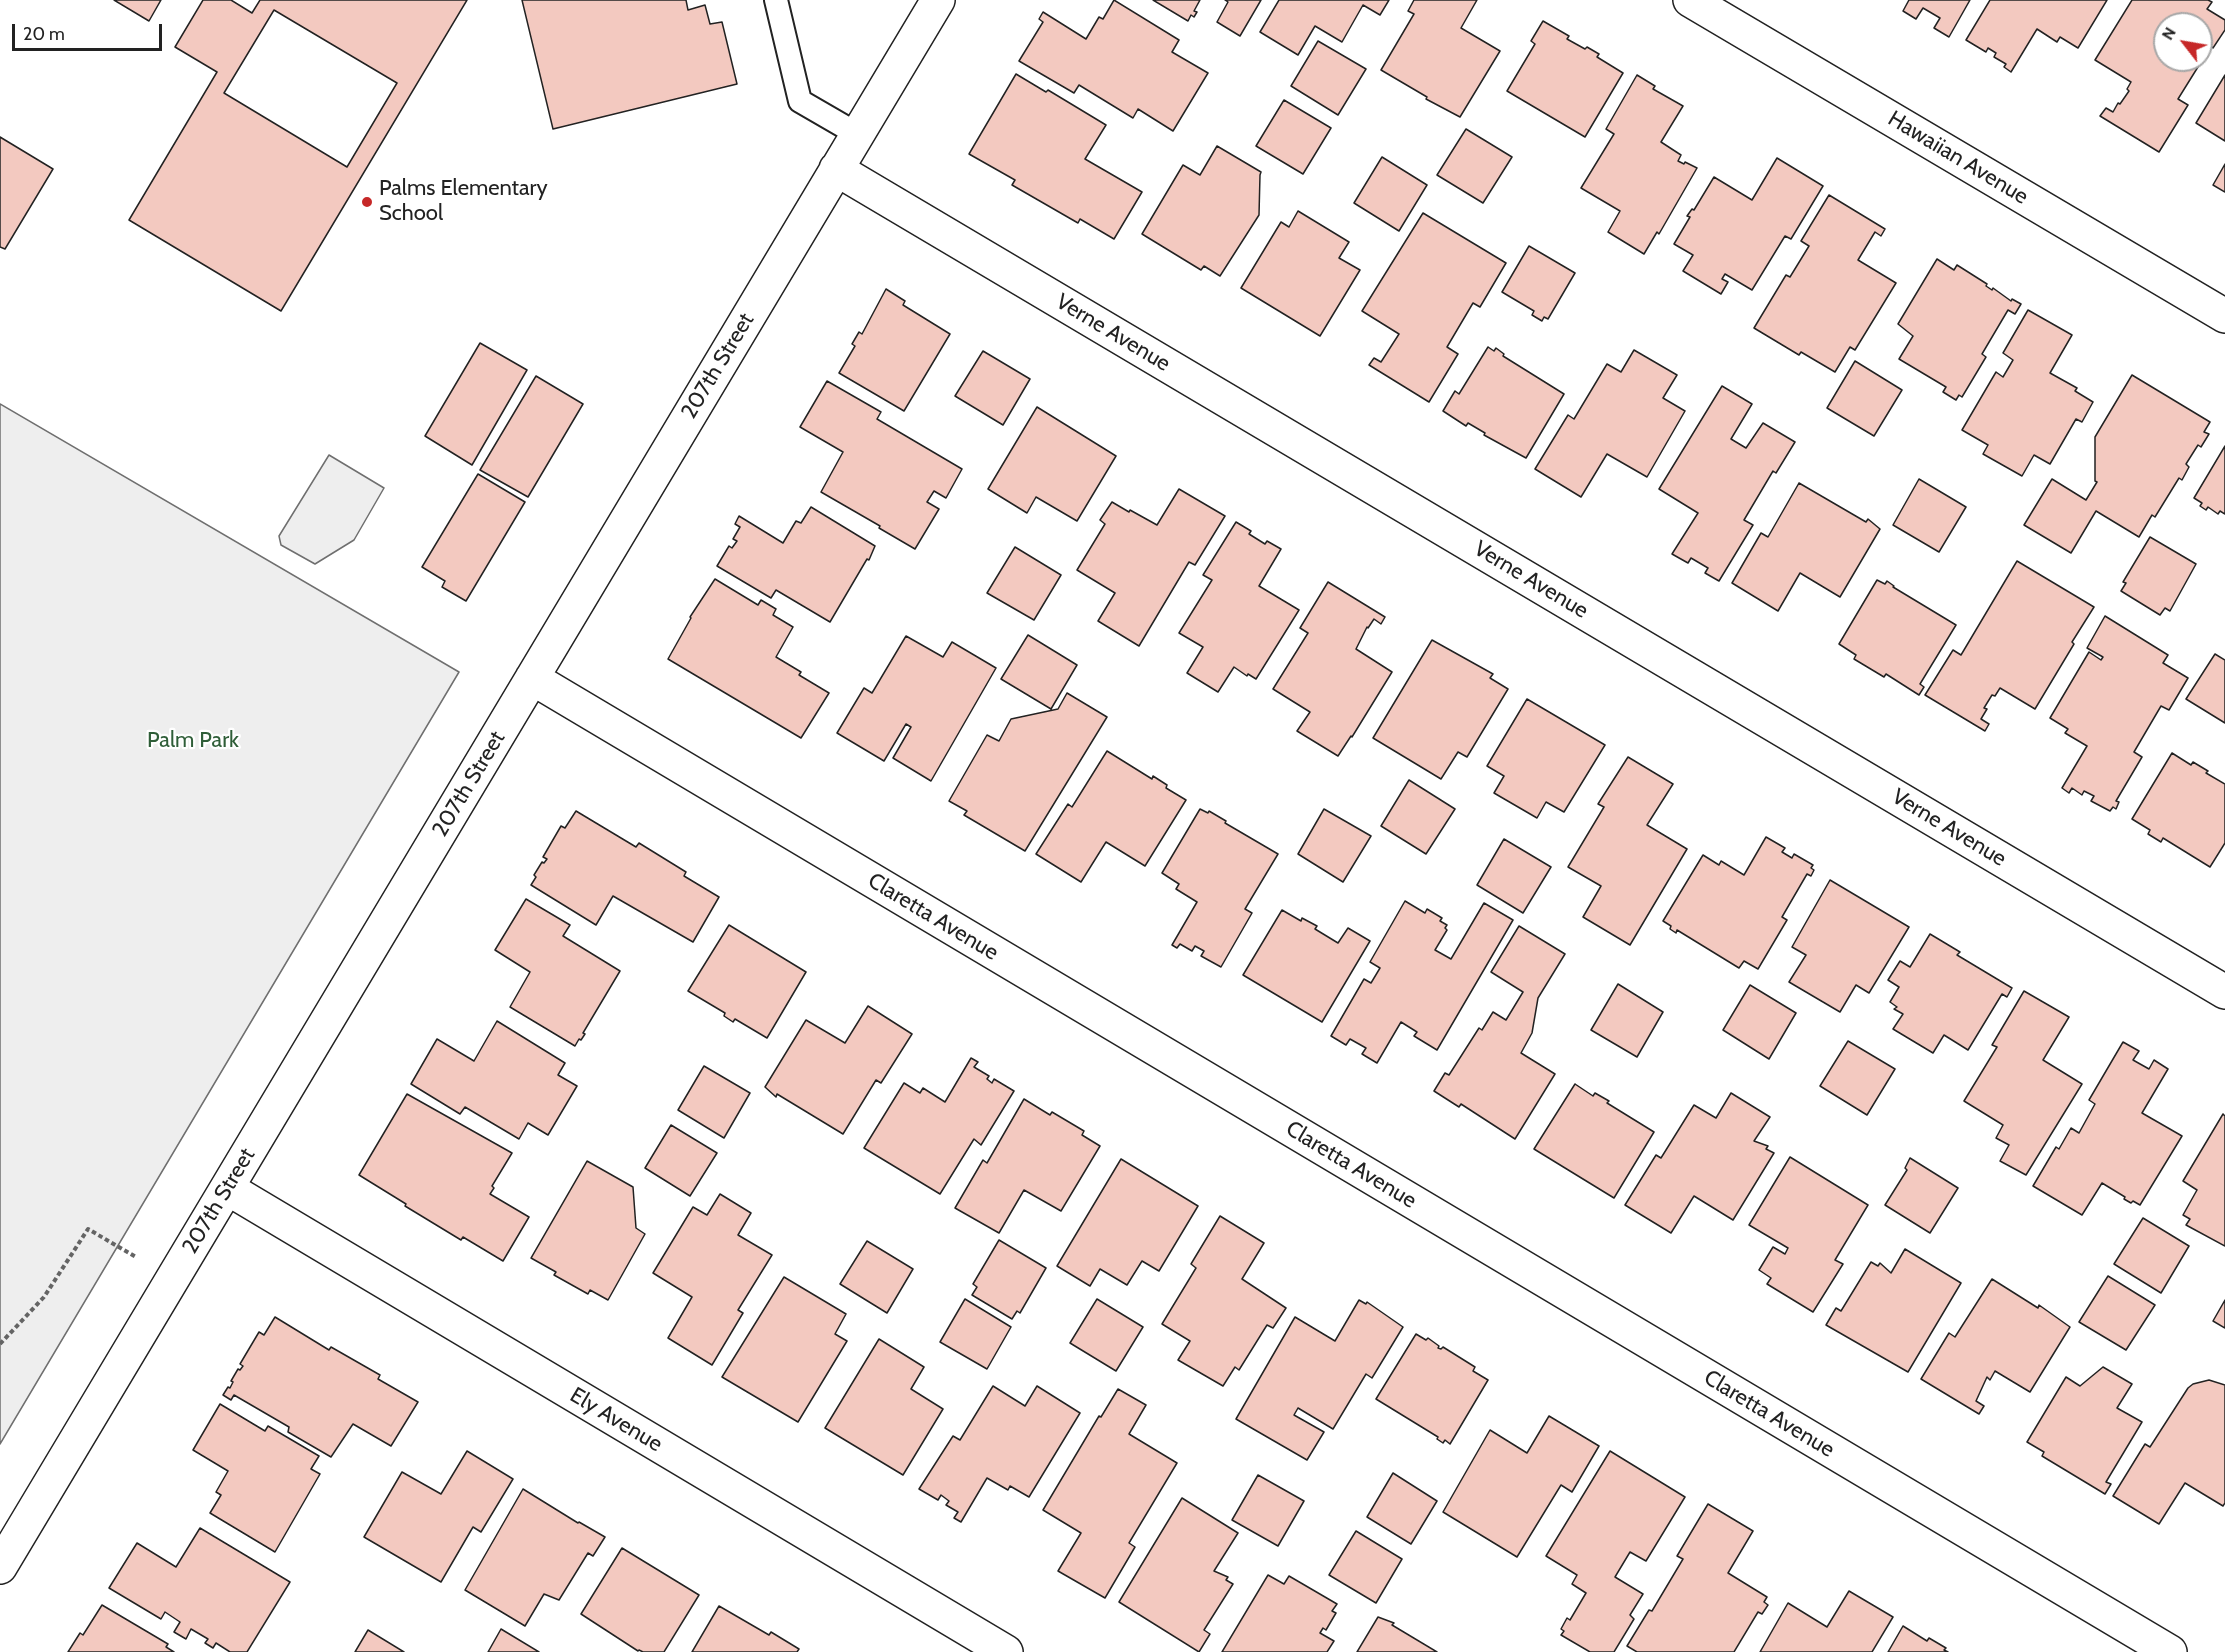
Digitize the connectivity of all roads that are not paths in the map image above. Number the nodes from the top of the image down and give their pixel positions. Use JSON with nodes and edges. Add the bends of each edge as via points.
{"nodes":[{"id":1,"x":776,"y":0,"type":"edge"},
{"id":2,"x":938,"y":0,"type":"edge"},
{"id":3,"x":1690,"y":0,"type":"edge"},
{"id":4,"x":857,"y":134,"type":"junction"},
{"id":5,"x":836,"y":169,"type":"junction"},
{"id":6,"x":2225,"y":316,"type":"edge"},
{"id":7,"x":532,"y":678,"type":"junction"},
{"id":8,"x":2225,"y":992,"type":"edge"},
{"id":9,"x":227,"y":1188,"type":"junction"},
{"id":10,"x":0,"y":1567,"type":"edge"},
{"id":11,"x":1006,"y":1652,"type":"edge"},
{"id":12,"x":2169,"y":1652,"type":"edge"}],
"edges":[{"from":1,"to":4,"type":"lane","via":[[800,101]]},
{"from":2,"to":4,"type":"street","name":"207th Street"},
{"from":3,"to":6,"type":"street","name":"Hawaiian Avenue"},
{"from":4,"to":5,"type":"street","name":"207th Street"},
{"from":5,"to":7,"type":"street","name":"207th Street"},
{"from":5,"to":8,"type":"street","name":"Verne Avenue"},
{"from":7,"to":9,"type":"street","name":"207th Street"},
{"from":7,"to":12,"type":"street","name":"Claretta Avenue"},
{"from":9,"to":10,"type":"street","name":"207th Street"},
{"from":9,"to":11,"type":"street","name":"Ely Avenue"}]}
